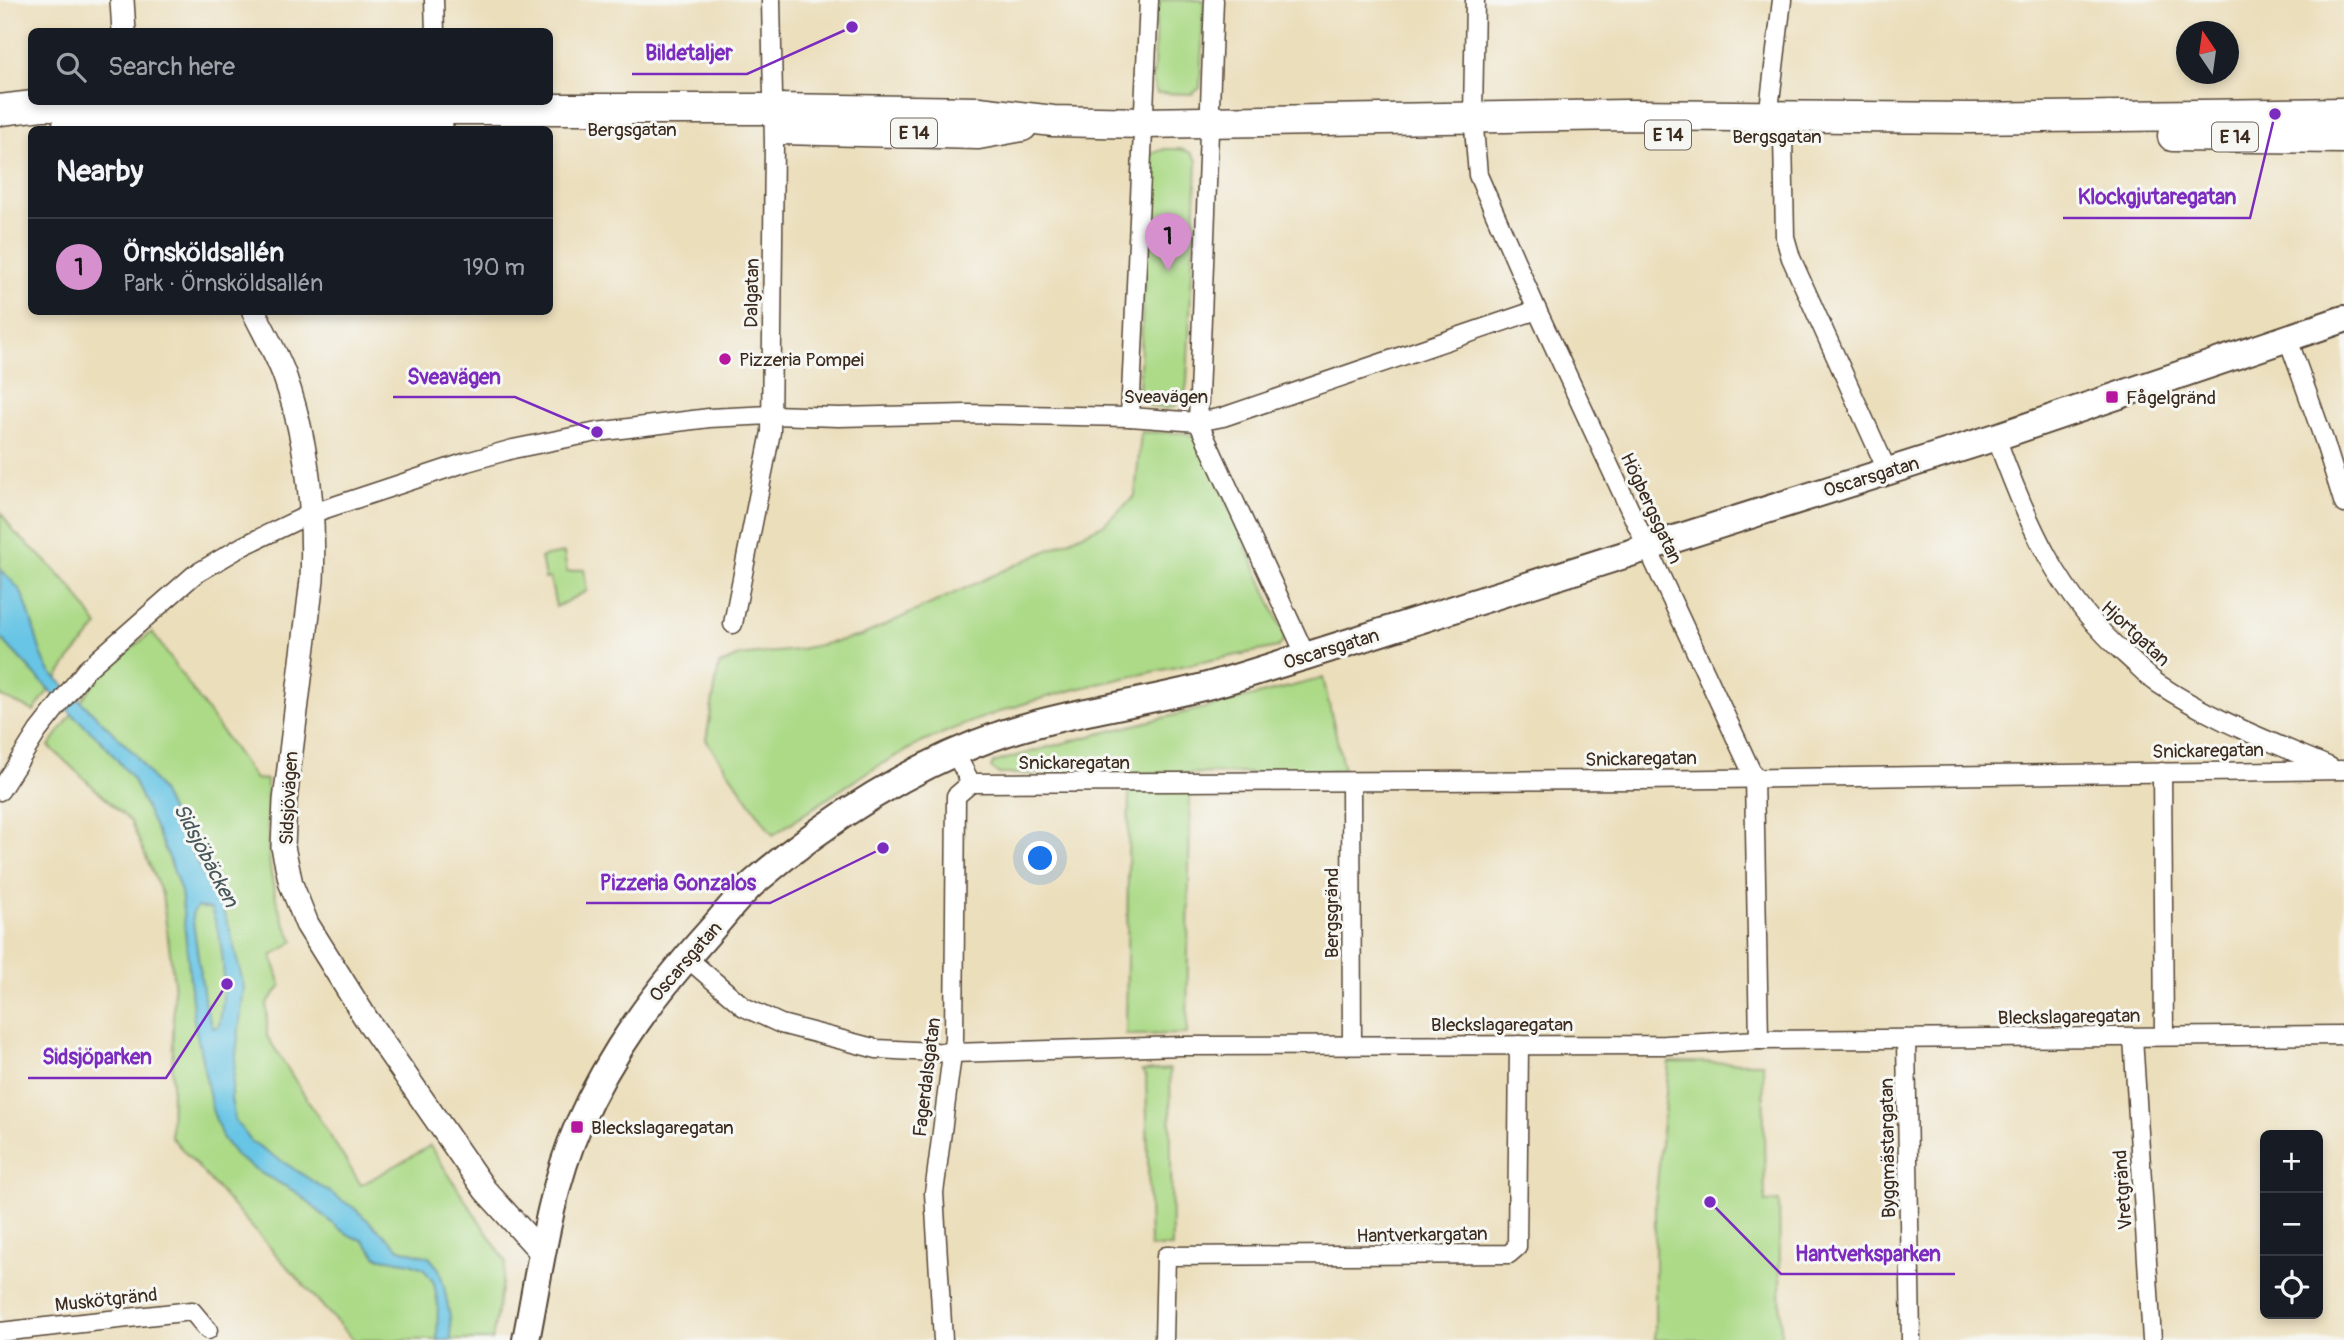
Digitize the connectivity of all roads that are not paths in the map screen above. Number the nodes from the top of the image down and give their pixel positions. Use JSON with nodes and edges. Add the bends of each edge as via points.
{"nodes":[{"id":1,"x":122,"y":0,"type":"edge"},
{"id":2,"x":434,"y":0,"type":"edge"},
{"id":3,"x":771,"y":0,"type":"edge"},
{"id":4,"x":1149,"y":0,"type":"edge"},
{"id":5,"x":1214,"y":0,"type":"edge"},
{"id":6,"x":1475,"y":0,"type":"edge"},
{"id":7,"x":1782,"y":0,"type":"edge"},
{"id":8,"x":124,"y":28,"type":"edge"},
{"id":9,"x":435,"y":28,"type":"edge"},
{"id":10,"x":0,"y":110,"type":"edge"},
{"id":11,"x":130,"y":111,"type":"edge"},
{"id":12,"x":436,"y":113,"type":"edge"},
{"id":13,"x":2344,"y":113,"type":"edge"},
{"id":14,"x":774,"y":119,"type":"junction"},
{"id":15,"x":0,"y":120,"type":"edge"},
{"id":16,"x":207,"y":121,"type":"edge"},
{"id":17,"x":1211,"y":122,"type":"junction"},
{"id":18,"x":1143,"y":123,"type":"junction"},
{"id":19,"x":1474,"y":125,"type":"junction"},
{"id":20,"x":1777,"y":126,"type":"junction"},
{"id":21,"x":2344,"y":138,"type":"edge"},
{"id":22,"x":1537,"y":310,"type":"junction"},
{"id":23,"x":255,"y":315,"type":"edge"},
{"id":24,"x":2344,"y":319,"type":"edge"},
{"id":25,"x":2288,"y":339,"type":"junction"},
{"id":26,"x":771,"y":415,"type":"junction"},
{"id":27,"x":1130,"y":417,"type":"junction"},
{"id":28,"x":1198,"y":422,"type":"junction"},
{"id":29,"x":1996,"y":437,"type":"junction"},
{"id":30,"x":1887,"y":470,"type":"junction"},
{"id":31,"x":2344,"y":504,"type":"edge"},
{"id":32,"x":310,"y":514,"type":"junction"},
{"id":33,"x":1646,"y":547,"type":"junction"},
{"id":34,"x":733,"y":624,"type":"dead end"},
{"id":35,"x":1307,"y":656,"type":"junction"},
{"id":36,"x":955,"y":753,"type":"junction"},
{"id":37,"x":2340,"y":770,"type":"edge"},
{"id":38,"x":2162,"y":772,"type":"junction"},
{"id":39,"x":1754,"y":777,"type":"junction"},
{"id":40,"x":1351,"y":782,"type":"junction"},
{"id":41,"x":971,"y":783,"type":"junction"},
{"id":42,"x":0,"y":791,"type":"edge"},
{"id":43,"x":686,"y":957,"type":"junction"},
{"id":44,"x":2344,"y":1035,"type":"edge"},
{"id":45,"x":2164,"y":1036,"type":"junction"},
{"id":46,"x":2133,"y":1037,"type":"junction"},
{"id":47,"x":1759,"y":1040,"type":"junction"},
{"id":48,"x":1906,"y":1040,"type":"junction"},
{"id":49,"x":1352,"y":1045,"type":"junction"},
{"id":50,"x":1519,"y":1045,"type":"junction"},
{"id":51,"x":952,"y":1053,"type":"junction"},
{"id":52,"x":543,"y":1254,"type":"junction"},
{"id":53,"x":208,"y":1330,"type":"dead end"},
{"id":54,"x":0,"y":1332,"type":"edge"},
{"id":55,"x":526,"y":1340,"type":"edge"},
{"id":56,"x":943,"y":1340,"type":"edge"},
{"id":57,"x":1164,"y":1340,"type":"edge"},
{"id":58,"x":1911,"y":1340,"type":"edge"},
{"id":59,"x":2152,"y":1340,"type":"edge"}],
"edges":[{"from":1,"to":8,"type":"street"},
{"from":2,"to":9,"type":"street"},
{"from":3,"to":14,"type":"street","name":"Dalgatan"},
{"from":4,"to":18,"type":"street"},
{"from":5,"to":17,"type":"street"},
{"from":6,"to":19,"type":"street","name":"Högbergsgatan"},
{"from":7,"to":20,"type":"street","via":[[1770,101]]},
{"from":10,"to":11,"type":"highway","name":"Bergsgatan","number":"E 14","via":[[42,105]]},
{"from":11,"to":15,"type":"highway","name":"Bergsgatan","number":"E 14","via":[[43,125]]},
{"from":11,"to":16,"type":"highway","name":"Bergsgatan","number":"E 14"},
{"from":12,"to":14,"type":"highway","name":"Bergsgatan","number":"E 14"},
{"from":12,"to":16,"type":"highway","name":"Bergsgatan","number":"E 14"},
{"from":13,"to":20,"type":"highway","name":"Bergsgatan","number":"E 14"},
{"from":14,"to":18,"type":"highway","name":"Bergsgatan","number":"E 14","via":[[978,134],[1053,121]]},
{"from":14,"to":26,"type":"street","name":"Dalgatan"},
{"from":17,"to":18,"type":"highway","name":"Bergsgatan","number":"E 14"},
{"from":17,"to":19,"type":"highway","name":"Bergsgatan","number":"E 14"},
{"from":17,"to":28,"type":"street"},
{"from":18,"to":27,"type":"street"},
{"from":19,"to":20,"type":"highway","name":"Bergsgatan","number":"E 14"},
{"from":19,"to":22,"type":"street","name":"Högbergsgatan","via":[[1478,175]]},
{"from":20,"to":21,"type":"highway","name":"Bergsgatan","number":"E 14"},
{"from":20,"to":30,"type":"street","via":[[1785,237],[1791,258]]},
{"from":22,"to":28,"type":"street","name":"Sveavägen"},
{"from":22,"to":33,"type":"street","name":"Högbergsgatan"},
{"from":23,"to":32,"type":"street","name":"Sidsjövägen","via":[[283,373],[296,415]]},
{"from":24,"to":25,"type":"main road","name":"Oscarsgatan"},
{"from":25,"to":29,"type":"main road","name":"Oscarsgatan"},
{"from":25,"to":31,"type":"street"},
{"from":26,"to":27,"type":"street","name":"Sveavägen"},
{"from":26,"to":32,"type":"street","name":"Sveavägen","via":[[597,432],[513,449]]},
{"from":26,"to":34,"type":"street","name":"Dalgatan"},
{"from":27,"to":28,"type":"street","name":"Sveavägen"},
{"from":28,"to":35,"type":"street"},
{"from":29,"to":30,"type":"main road","name":"Oscarsgatan"},
{"from":29,"to":37,"type":"street","name":"Hjortgatan","via":[[2021,506],[2057,575],[2102,635],[2164,687],[2231,724]]},
{"from":30,"to":33,"type":"main road","name":"Oscarsgatan"},
{"from":32,"to":42,"type":"street","name":"Sveavägen","via":[[194,575],[86,670]]},
{"from":32,"to":52,"type":"street","name":"Sidsjövägen","via":[[312,580],[285,801],[283,846],[291,884],[307,924],[365,1017],[485,1191]]},
{"from":33,"to":35,"type":"main road","name":"Oscarsgatan"},
{"from":33,"to":39,"type":"street","name":"Högbergsgatan"},
{"from":35,"to":36,"type":"main road","name":"Oscarsgatan","via":[[1203,687],[1071,714]]},
{"from":36,"to":41,"type":"street"},
{"from":36,"to":43,"type":"main road","name":"Oscarsgatan","via":[[877,793],[805,843],[755,881]]},
{"from":37,"to":38,"type":"street","name":"Snickaregatan"},
{"from":38,"to":39,"type":"street","name":"Snickaregatan"},
{"from":38,"to":45,"type":"street"},
{"from":39,"to":40,"type":"street","name":"Snickaregatan"},
{"from":39,"to":47,"type":"street","name":"Högbergsgatan"},
{"from":40,"to":41,"type":"street","name":"Snickaregatan"},
{"from":40,"to":49,"type":"street","name":"Bergsgränd"},
{"from":41,"to":51,"type":"street","name":"Fagerdalsgatan","via":[[956,796]]},
{"from":43,"to":51,"type":"street","name":"Bleckslagaregatan","via":[[744,1007],[781,1024],[877,1049]]},
{"from":43,"to":52,"type":"main road","name":"Oscarsgatan","via":[[642,1011],[582,1116],[554,1198]]},
{"from":44,"to":45,"type":"street","name":"Bleckslagaregatan"},
{"from":45,"to":46,"type":"street","name":"Bleckslagaregatan"},
{"from":46,"to":48,"type":"street","name":"Bleckslagaregatan"},
{"from":46,"to":59,"type":"street","name":"Vretgränd"},
{"from":47,"to":48,"type":"street","name":"Bleckslagaregatan"},
{"from":47,"to":50,"type":"street","name":"Bleckslagaregatan"},
{"from":48,"to":58,"type":"street","name":"Byggmästargatan"},
{"from":49,"to":50,"type":"street","name":"Bleckslagaregatan"},
{"from":49,"to":51,"type":"street","name":"Bleckslagaregatan"},
{"from":50,"to":57,"type":"street","name":"Hantverkargatan","via":[[1517,1247],[1509,1254],[1166,1256]]},
{"from":51,"to":56,"type":"street","name":"Fagerdalsgatan","via":[[934,1193]]},
{"from":52,"to":55,"type":"main road"},
{"from":53,"to":54,"type":"street","name":"Muskötgränd","via":[[192,1311]]}]}
